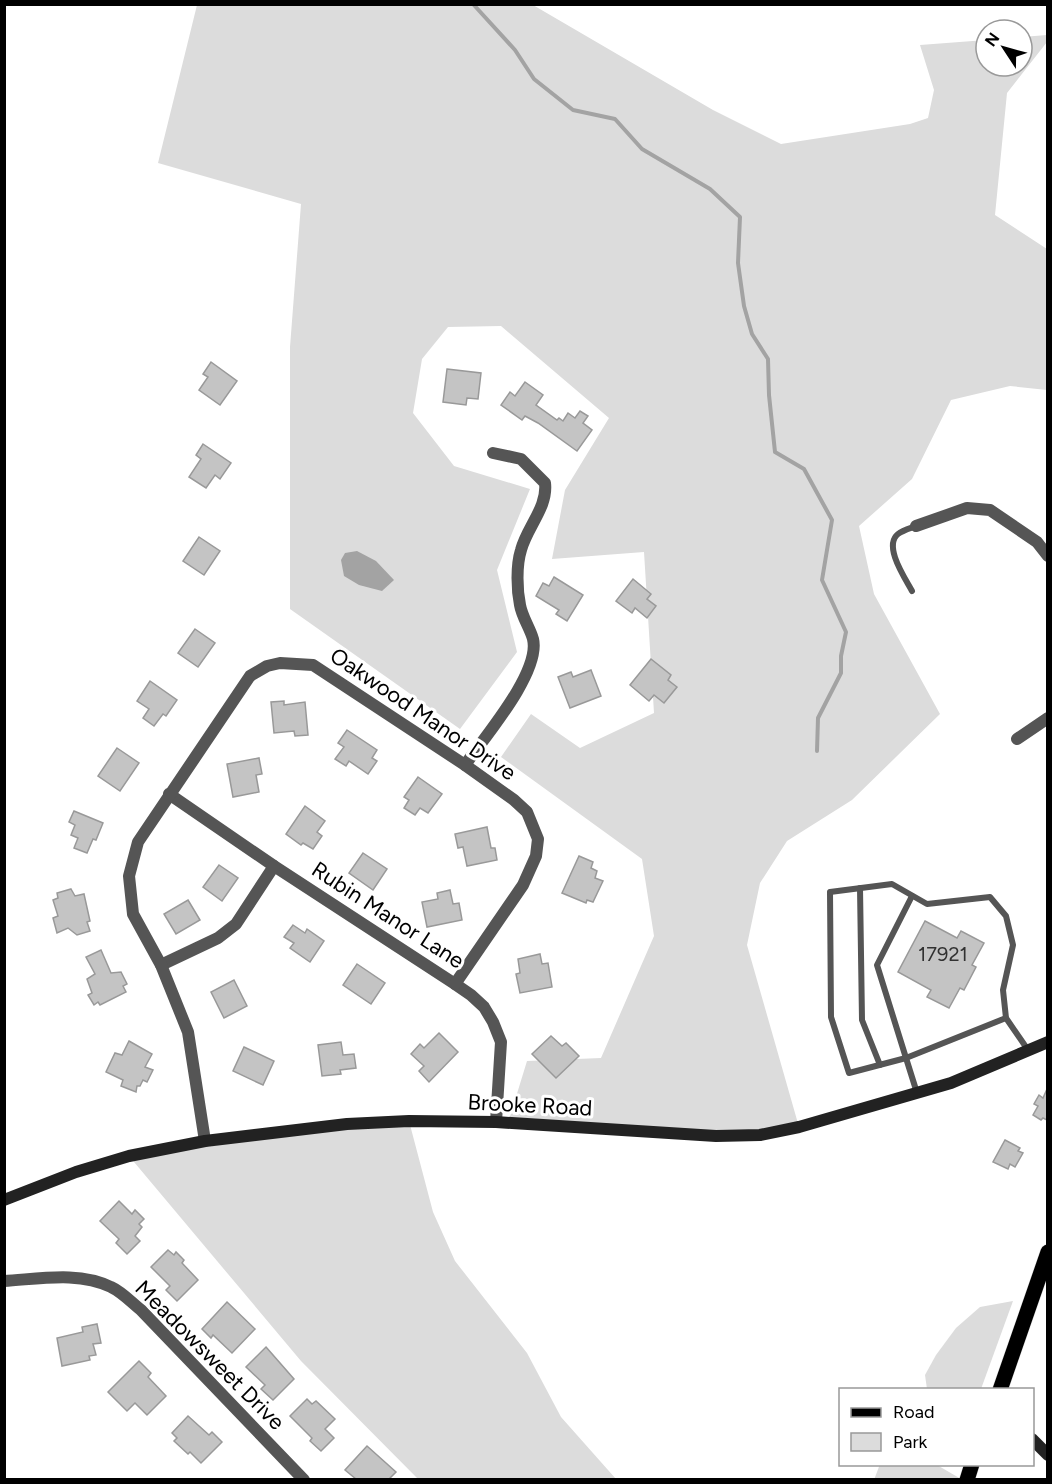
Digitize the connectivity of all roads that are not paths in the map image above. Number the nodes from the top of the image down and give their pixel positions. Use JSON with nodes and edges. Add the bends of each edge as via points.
{"nodes":[{"id":1,"x":493,"y":453,"type":"dead end"},
{"id":2,"x":916,"y":526,"type":"joint"},
{"id":3,"x":1047,"y":556,"type":"edge"},
{"id":4,"x":912,"y":591,"type":"dead end"},
{"id":5,"x":1047,"y":718,"type":"edge"},
{"id":6,"x":1017,"y":739,"type":"dead end"},
{"id":7,"x":465,"y":765,"type":"junction"},
{"id":8,"x":169,"y":794,"type":"junction"},
{"id":9,"x":274,"y":866,"type":"junction"},
{"id":10,"x":860,"y":888,"type":"junction"},
{"id":11,"x":912,"y":896,"type":"junction"},
{"id":12,"x":161,"y":965,"type":"junction"},
{"id":13,"x":455,"y":984,"type":"junction"},
{"id":14,"x":1006,"y":1018,"type":"junction"},
{"id":15,"x":1047,"y":1042,"type":"edge"},
{"id":16,"x":1029,"y":1050,"type":"junction"},
{"id":17,"x":906,"y":1058,"type":"junction"},
{"id":18,"x":880,"y":1065,"type":"junction"},
{"id":19,"x":917,"y":1093,"type":"junction"},
{"id":20,"x":496,"y":1122,"type":"junction"},
{"id":21,"x":205,"y":1141,"type":"junction"},
{"id":22,"x":4,"y":1200,"type":"edge"},
{"id":23,"x":1047,"y":1252,"type":"edge"},
{"id":24,"x":4,"y":1281,"type":"edge"},
{"id":25,"x":1000,"y":1388,"type":"edge"},
{"id":26,"x":1034,"y":1441,"type":"edge"},
{"id":27,"x":1047,"y":1455,"type":"edge"},
{"id":28,"x":304,"y":1479,"type":"edge"}],
"edges":[{"from":1,"to":7,"type":"street","via":[[521,459],[545,483],[542,505],[520,551],[520,606],[534,641],[533,661],[521,685]]},
{"from":2,"to":3,"type":"street","via":[[967,508],[990,510],[1037,542]]},
{"from":2,"to":4,"type":"lane","via":[[897,534],[892,542],[893,554]]},
{"from":5,"to":6,"type":"street"},
{"from":7,"to":8,"type":"street","name":"Oakwood Manor Drive","via":[[313,665],[280,663],[250,676]]},
{"from":7,"to":13,"type":"street","name":"Oakwood Manor Drive","via":[[527,812],[538,839],[536,856],[523,885]]},
{"from":8,"to":9,"type":"street","name":"Rubin Manor Lane"},
{"from":8,"to":12,"type":"street","name":"Oakwood Manor Drive","via":[[138,842],[129,876],[133,914]]},
{"from":9,"to":12,"type":"street","via":[[236,924],[218,938]]},
{"from":9,"to":13,"type":"street","name":"Rubin Manor Lane"},
{"from":10,"to":11,"type":"lane","via":[[892,884]]},
{"from":10,"to":18,"type":"lane","via":[[862,1020]]},
{"from":10,"to":18,"type":"lane","via":[[830,892],[831,1017],[849,1073]]},
{"from":11,"to":14,"type":"lane","via":[[927,904],[990,897],[1006,916],[1013,945],[1003,990]]},
{"from":11,"to":17,"type":"lane","via":[[877,965]]},
{"from":12,"to":21,"type":"street","name":"Oakwood Manor Drive","via":[[188,1032]]},
{"from":13,"to":20,"type":"street","name":"Rubin Manor Lane","via":[[484,1007],[501,1042]]},
{"from":14,"to":16,"type":"lane"},
{"from":14,"to":17,"type":"lane"},
{"from":15,"to":16,"type":"street","name":"Brooke Road"},
{"from":16,"to":19,"type":"street","name":"Brooke Road"},
{"from":17,"to":18,"type":"lane"},
{"from":17,"to":19,"type":"lane"},
{"from":19,"to":20,"type":"street","name":"Brooke Road","via":[[799,1127],[760,1134],[716,1136]]},
{"from":20,"to":21,"type":"street","name":"Brooke Road","via":[[347,1124]]},
{"from":21,"to":22,"type":"street","name":"Brooke Road","via":[[129,1156]]},
{"from":23,"to":25,"type":"main road"},
{"from":24,"to":28,"type":"street","name":"Meadowsweet Drive","via":[[71,1278],[95,1280],[113,1288],[141,1310]]},
{"from":26,"to":27,"type":"street"}]}
